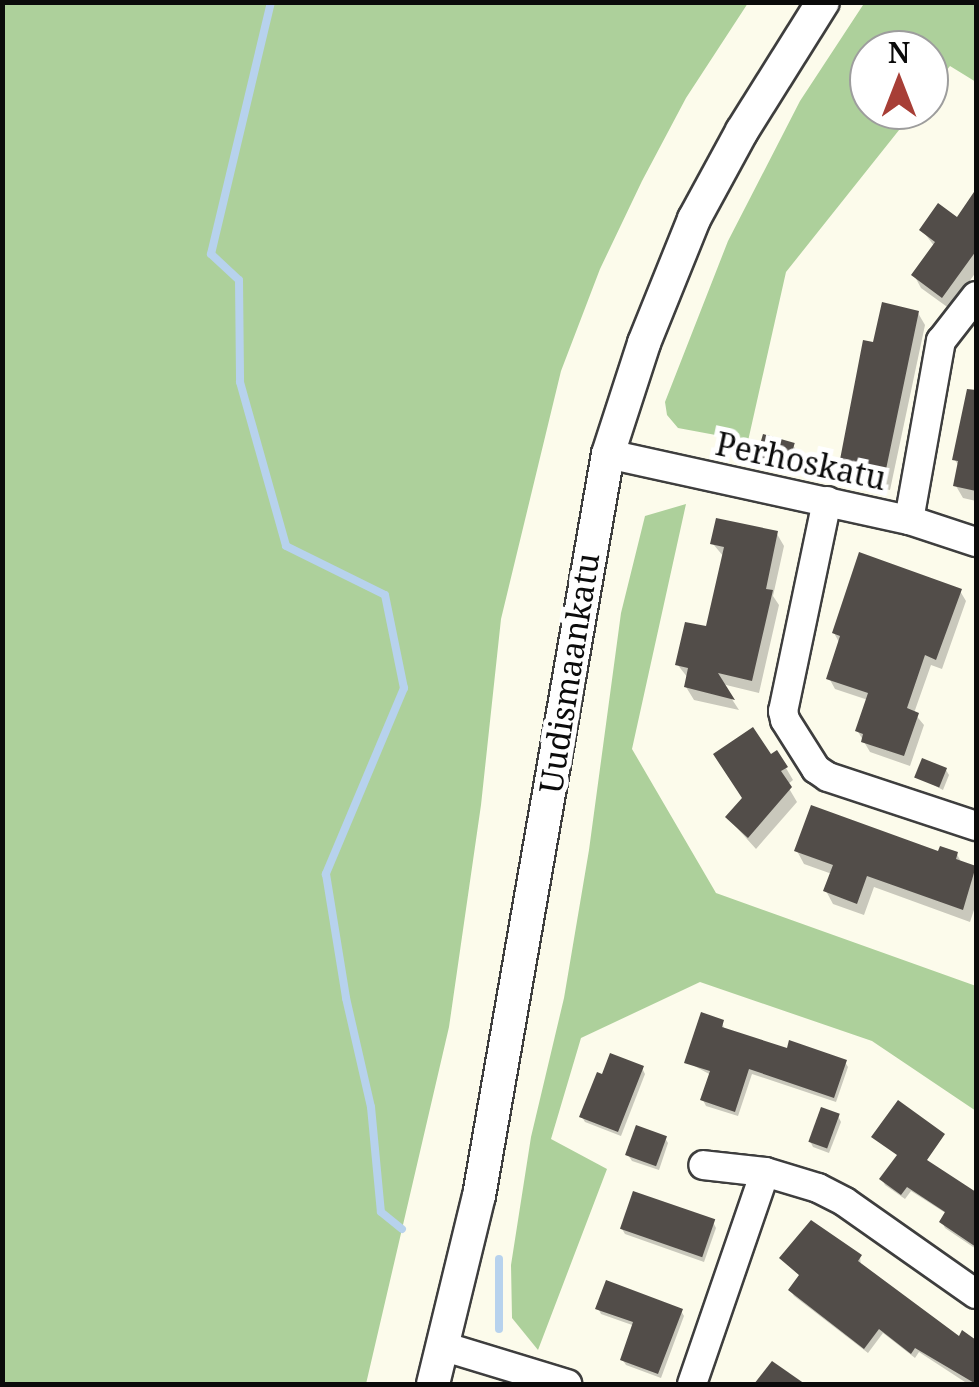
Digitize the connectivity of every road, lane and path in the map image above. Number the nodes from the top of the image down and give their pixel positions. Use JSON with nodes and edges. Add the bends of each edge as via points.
{"nodes":[{"id":1,"x":824,"y":2,"type":"edge"},
{"id":2,"x":976,"y":296,"type":"edge"},
{"id":3,"x":608,"y":454,"type":"junction"},
{"id":4,"x":827,"y":501,"type":"junction"},
{"id":5,"x":910,"y":520,"type":"junction"},
{"id":6,"x":976,"y":542,"type":"edge"},
{"id":7,"x":976,"y":826,"type":"edge"},
{"id":8,"x":703,"y":1165,"type":"dead end"},
{"id":9,"x":764,"y":1172,"type":"junction"},
{"id":10,"x":976,"y":1294,"type":"edge"},
{"id":11,"x":442,"y":1346,"type":"junction"},
{"id":12,"x":432,"y":1384,"type":"edge"},
{"id":13,"x":568,"y":1384,"type":"edge"},
{"id":14,"x":692,"y":1384,"type":"edge"}],
"edges":[{"from":1,"to":3,"type":"street","name":"Uudismaankatu","via":[[694,219]]},
{"from":2,"to":5,"type":"street","via":[[941,341]]},
{"from":3,"to":4,"type":"street","name":"Perhoskatu"},
{"from":3,"to":11,"type":"street","name":"Uudismaankatu","via":[[479,1196]]},
{"from":4,"to":5,"type":"street","name":"Perhoskatu"},
{"from":4,"to":7,"type":"street","via":[[785,720],[828,777]]},
{"from":5,"to":6,"type":"street","name":"Perhoskatu"},
{"from":8,"to":9,"type":"street"},
{"from":9,"to":10,"type":"street","via":[[845,1202]]},
{"from":9,"to":14,"type":"street"},
{"from":11,"to":12,"type":"street","name":"Uudismaankatu"},
{"from":11,"to":13,"type":"street"}]}
